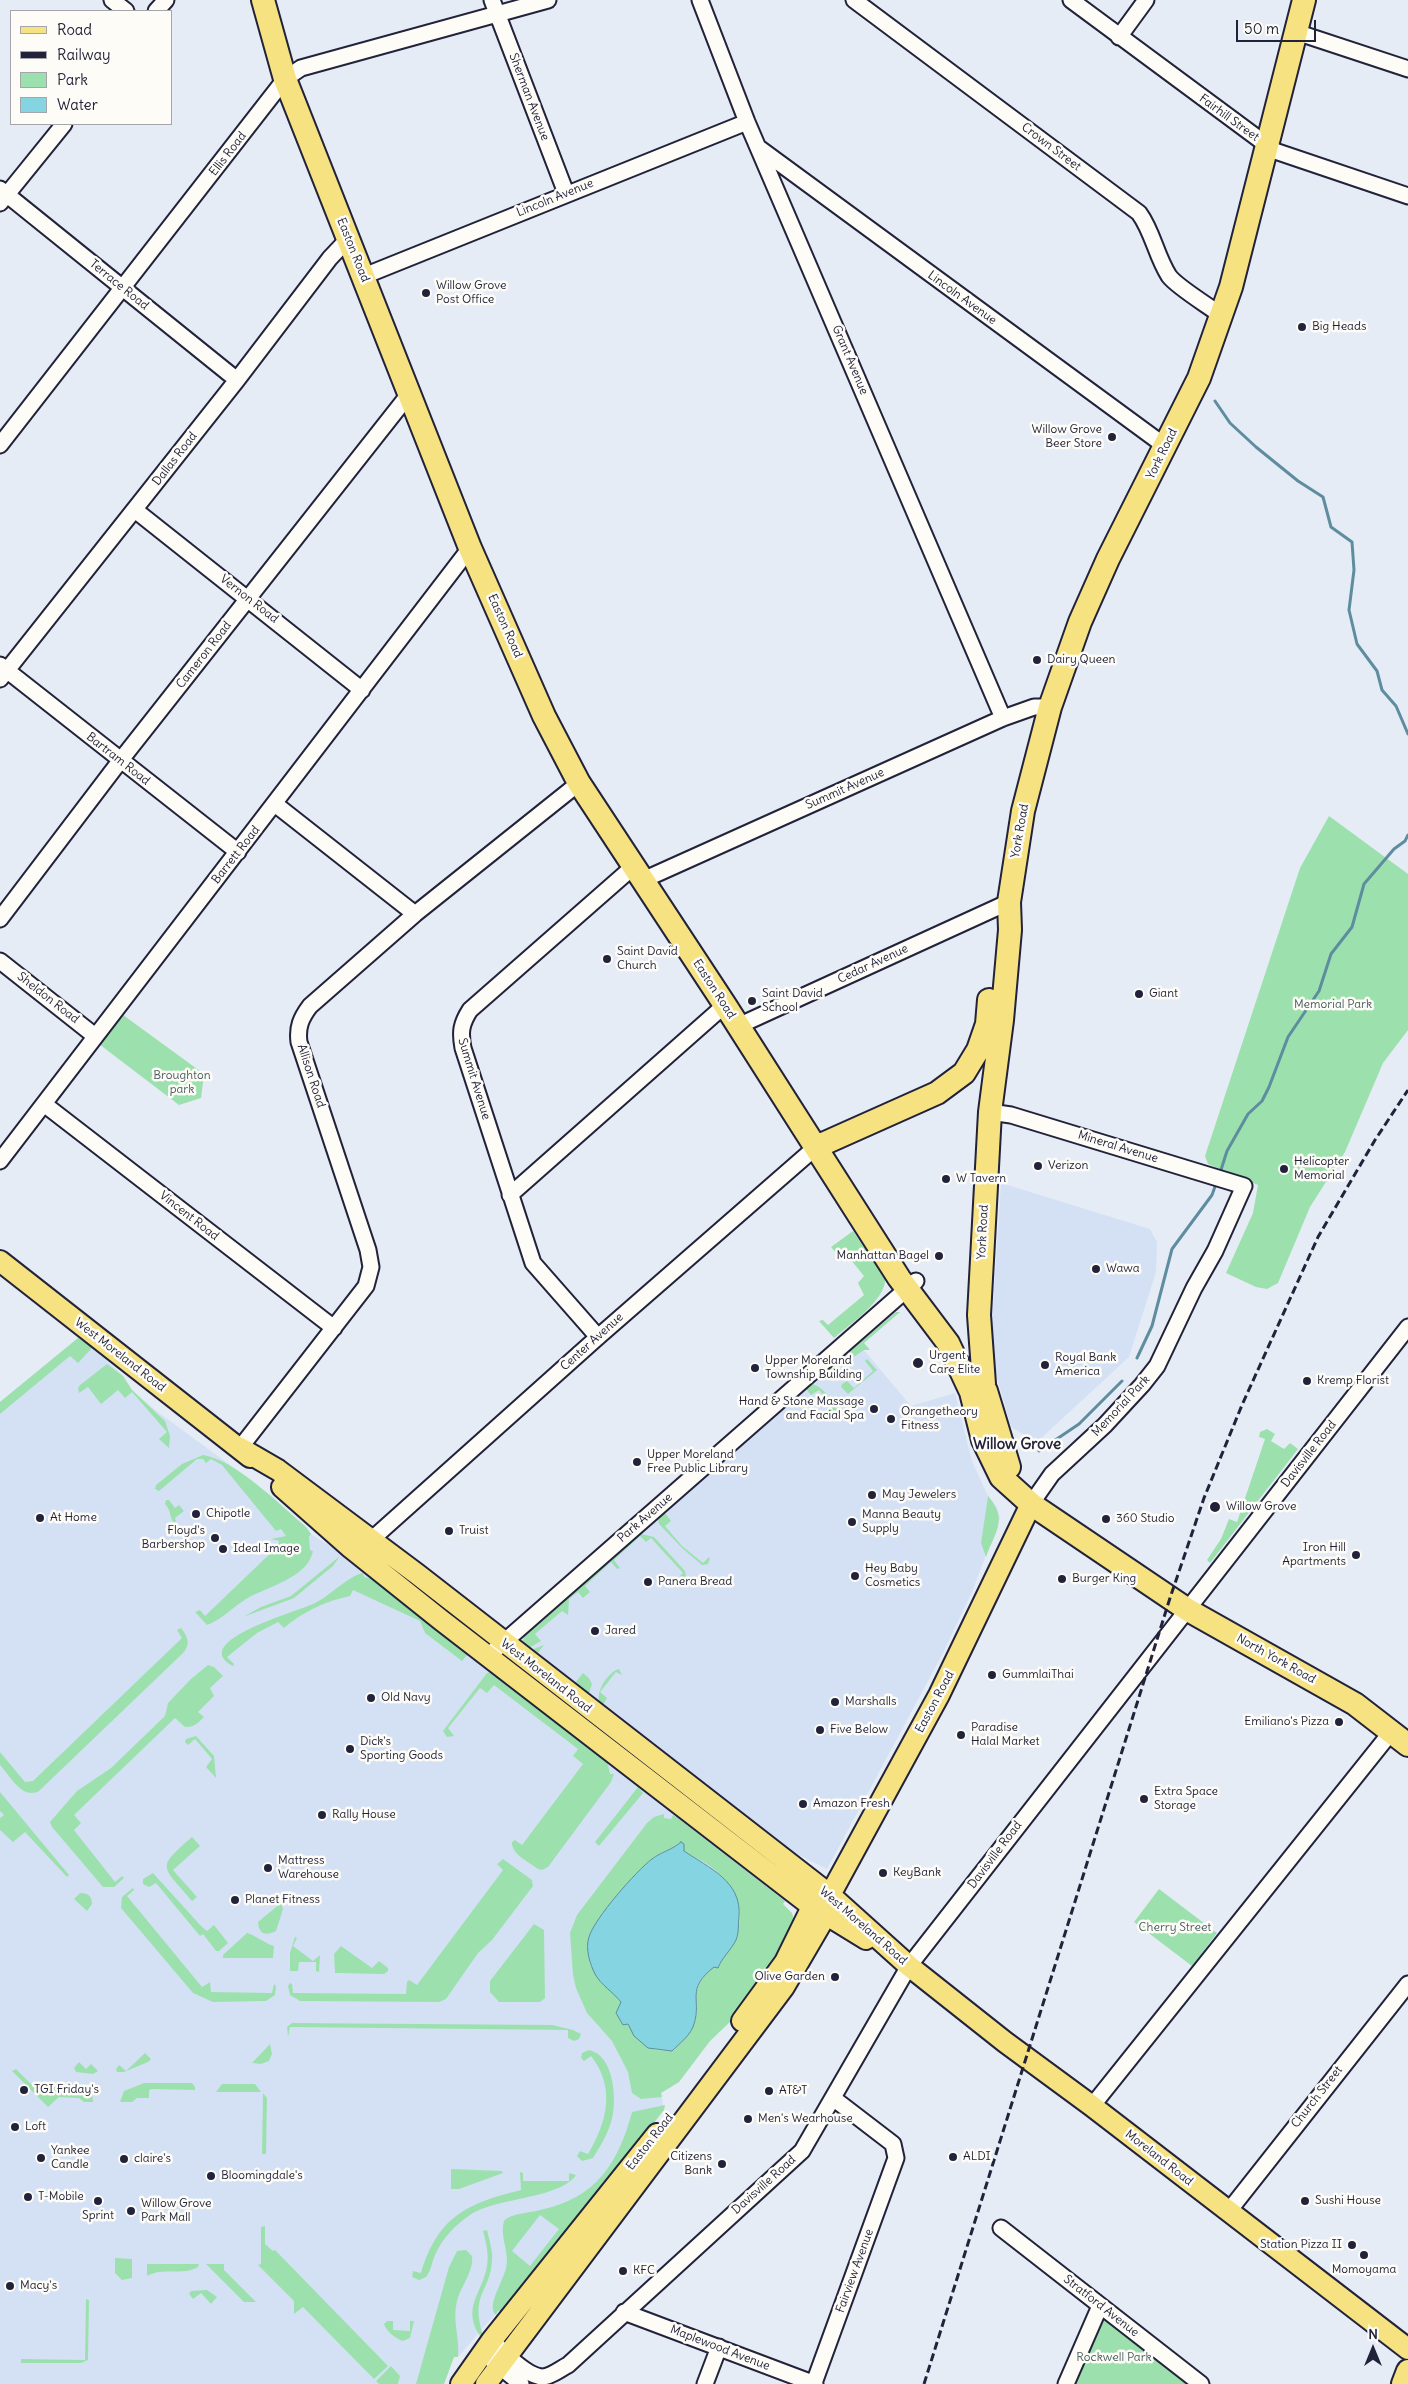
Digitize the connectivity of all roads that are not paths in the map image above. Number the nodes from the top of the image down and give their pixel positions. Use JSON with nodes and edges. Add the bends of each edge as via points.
{"nodes":[{"id":1,"x":112,"y":0,"type":"edge"},
{"id":2,"x":166,"y":0,"type":"edge"},
{"id":3,"x":263,"y":0,"type":"edge"},
{"id":4,"x":548,"y":0,"type":"edge"},
{"id":5,"x":700,"y":0,"type":"edge"},
{"id":6,"x":854,"y":0,"type":"edge"},
{"id":7,"x":1071,"y":0,"type":"edge"},
{"id":8,"x":1146,"y":0,"type":"edge"},
{"id":9,"x":1304,"y":0,"type":"edge"},
{"id":10,"x":873,"y":6,"type":"edge"},
{"id":11,"x":494,"y":7,"type":"edge"},
{"id":12,"x":125,"y":10,"type":"edge"},
{"id":13,"x":157,"y":10,"type":"edge"},
{"id":14,"x":1296,"y":32,"type":"junction"},
{"id":15,"x":1118,"y":37,"type":"junction"},
{"id":16,"x":1408,"y":69,"type":"edge"},
{"id":17,"x":285,"y":79,"type":"junction"},
{"id":18,"x":747,"y":122,"type":"junction"},
{"id":19,"x":63,"y":125,"type":"edge"},
{"id":20,"x":1267,"y":146,"type":"junction"},
{"id":21,"x":759,"y":148,"type":"junction"},
{"id":22,"x":566,"y":193,"type":"junction"},
{"id":23,"x":2,"y":195,"type":"edge"},
{"id":24,"x":1408,"y":196,"type":"edge"},
{"id":25,"x":348,"y":239,"type":"junction"},
{"id":26,"x":364,"y":276,"type":"junction"},
{"id":27,"x":124,"y":288,"type":"junction"},
{"id":28,"x":1222,"y":316,"type":"junction"},
{"id":29,"x":238,"y":380,"type":"junction"},
{"id":30,"x":410,"y":393,"type":"junction"},
{"id":31,"x":0,"y":445,"type":"edge"},
{"id":32,"x":1165,"y":446,"type":"junction"},
{"id":33,"x":135,"y":510,"type":"junction"},
{"id":34,"x":470,"y":548,"type":"junction"},
{"id":35,"x":248,"y":598,"type":"junction"},
{"id":36,"x":2,"y":671,"type":"edge"},
{"id":37,"x":362,"y":690,"type":"junction"},
{"id":38,"x":1050,"y":706,"type":"junction"},
{"id":39,"x":1003,"y":718,"type":"junction"},
{"id":40,"x":120,"y":761,"type":"junction"},
{"id":41,"x":578,"y":783,"type":"junction"},
{"id":42,"x":275,"y":804,"type":"junction"},
{"id":43,"x":238,"y":852,"type":"junction"},
{"id":44,"x":638,"y":874,"type":"junction"},
{"id":45,"x":1009,"y":902,"type":"junction"},
{"id":46,"x":415,"y":914,"type":"junction"},
{"id":47,"x":0,"y":919,"type":"edge"},
{"id":48,"x":0,"y":960,"type":"edge"},
{"id":49,"x":725,"y":1005,"type":"junction"},
{"id":50,"x":738,"y":1026,"type":"junction"},
{"id":51,"x":95,"y":1036,"type":"junction"},
{"id":52,"x":44,"y":1104,"type":"junction"},
{"id":53,"x":990,"y":1112,"type":"junction"},
{"id":54,"x":816,"y":1147,"type":"junction"},
{"id":55,"x":0,"y":1161,"type":"edge"},
{"id":56,"x":1237,"y":1184,"type":"joint"},
{"id":57,"x":510,"y":1195,"type":"junction"},
{"id":58,"x":0,"y":1261,"type":"edge"},
{"id":59,"x":911,"y":1285,"type":"junction"},
{"id":60,"x":1408,"y":1327,"type":"edge"},
{"id":61,"x":334,"y":1328,"type":"junction"},
{"id":62,"x":598,"y":1337,"type":"junction"},
{"id":63,"x":984,"y":1384,"type":"junction"},
{"id":64,"x":240,"y":1448,"type":"junction"},
{"id":65,"x":1031,"y":1504,"type":"junction"},
{"id":66,"x":371,"y":1540,"type":"junction"},
{"id":67,"x":1188,"y":1610,"type":"junction"},
{"id":68,"x":502,"y":1642,"type":"junction"},
{"id":69,"x":488,"y":1656,"type":"junction"},
{"id":70,"x":1400,"y":1738,"type":"edge"},
{"id":71,"x":830,"y":1895,"type":"junction"},
{"id":72,"x":819,"y":1911,"type":"junction"},
{"id":73,"x":909,"y":1966,"type":"junction"},
{"id":74,"x":1408,"y":1984,"type":"edge"},
{"id":75,"x":833,"y":2098,"type":"junction"},
{"id":76,"x":1092,"y":2106,"type":"junction"},
{"id":77,"x":1228,"y":2212,"type":"junction"},
{"id":78,"x":1000,"y":2228,"type":"dead end"},
{"id":79,"x":1100,"y":2306,"type":"junction"},
{"id":80,"x":624,"y":2312,"type":"junction"},
{"id":81,"x":488,"y":2346,"type":"junction"},
{"id":82,"x":719,"y":2347,"type":"junction"},
{"id":83,"x":1408,"y":2349,"type":"edge"},
{"id":84,"x":503,"y":2361,"type":"junction"},
{"id":85,"x":568,"y":2365,"type":"junction"},
{"id":86,"x":1408,"y":2371,"type":"edge"},
{"id":87,"x":460,"y":2384,"type":"edge"},
{"id":88,"x":486,"y":2384,"type":"edge"},
{"id":89,"x":521,"y":2384,"type":"edge"},
{"id":90,"x":554,"y":2384,"type":"edge"},
{"id":91,"x":705,"y":2384,"type":"edge"},
{"id":92,"x":815,"y":2384,"type":"edge"},
{"id":93,"x":1066,"y":2384,"type":"edge"},
{"id":94,"x":1201,"y":2384,"type":"edge"},
{"id":95,"x":1403,"y":2384,"type":"edge"}],
"edges":[{"from":1,"to":12,"type":"street"},
{"from":2,"to":13,"type":"street"},
{"from":3,"to":17,"type":"highway","name":"Easton Road"},
{"from":4,"to":11,"type":"street","name":"Ellis Road"},
{"from":5,"to":18,"type":"street","name":"Grant Avenue"},
{"from":6,"to":10,"type":"street","name":"Crown Street"},
{"from":7,"to":15,"type":"street","name":"Fairhill Street"},
{"from":8,"to":15,"type":"street"},
{"from":9,"to":14,"type":"highway","name":"York Road"},
{"from":10,"to":28,"type":"street","name":"Crown Street","via":[[1139,213],[1171,278]]},
{"from":11,"to":17,"type":"street","name":"Ellis Road","via":[[301,68]]},
{"from":11,"to":22,"type":"street","name":"Sherman Avenue"},
{"from":14,"to":16,"type":"street"},
{"from":14,"to":20,"type":"highway","name":"York Road"},
{"from":15,"to":20,"type":"street","name":"Fairhill Street"},
{"from":17,"to":25,"type":"highway","name":"Easton Road"},
{"from":17,"to":27,"type":"street","name":"Ellis Road"},
{"from":18,"to":21,"type":"street","name":"Grant Avenue"},
{"from":18,"to":22,"type":"street","name":"Lincoln Avenue"},
{"from":19,"to":23,"type":"street"},
{"from":20,"to":24,"type":"street","name":"Fairhill Street","via":[[1284,155]]},
{"from":20,"to":28,"type":"highway","name":"York Road"},
{"from":21,"to":32,"type":"street","name":"Lincoln Avenue"},
{"from":21,"to":39,"type":"street","name":"Grant Avenue"},
{"from":22,"to":26,"type":"street","name":"Lincoln Avenue"},
{"from":23,"to":27,"type":"street","name":"Terrace Road"},
{"from":25,"to":26,"type":"highway","name":"Easton Road"},
{"from":25,"to":29,"type":"street","name":"Dallas Road","via":[[330,258]]},
{"from":26,"to":30,"type":"highway","name":"Easton Road"},
{"from":27,"to":29,"type":"street","name":"Terrace Road"},
{"from":27,"to":31,"type":"street","name":"Ellis Road"},
{"from":28,"to":32,"type":"highway","name":"York Road","via":[[1199,378]]},
{"from":29,"to":33,"type":"street","name":"Dallas Road"},
{"from":30,"to":34,"type":"highway","name":"Easton Road"},
{"from":30,"to":35,"type":"street","name":"Cameron Road"},
{"from":32,"to":38,"type":"highway","name":"York Road","via":[[1092,595]]},
{"from":33,"to":35,"type":"street","name":"Vernon Road"},
{"from":33,"to":36,"type":"street","name":"Dallas Road"},
{"from":34,"to":37,"type":"street","name":"Barrett Road"},
{"from":34,"to":41,"type":"highway","name":"Easton Road","via":[[544,716]]},
{"from":35,"to":37,"type":"street","name":"Vernon Road"},
{"from":35,"to":40,"type":"street","name":"Cameron Road"},
{"from":36,"to":40,"type":"street","name":"Bartram Road"},
{"from":37,"to":42,"type":"street","name":"Barrett Road"},
{"from":38,"to":39,"type":"street","name":"Summit Avenue","via":[[1034,707]]},
{"from":38,"to":45,"type":"highway","name":"York Road","via":[[1023,811]]},
{"from":39,"to":44,"type":"street","name":"Summit Avenue","via":[[736,838]]},
{"from":40,"to":43,"type":"street","name":"Bartram Road"},
{"from":40,"to":47,"type":"street","name":"Cameron Road"},
{"from":41,"to":44,"type":"highway","name":"Easton Road"},
{"from":41,"to":46,"type":"street","name":"Allison Road"},
{"from":42,"to":43,"type":"street","name":"Barrett Road"},
{"from":42,"to":46,"type":"street"},
{"from":43,"to":51,"type":"street","name":"Barrett Road"},
{"from":44,"to":49,"type":"highway","name":"Easton Road"},
{"from":44,"to":57,"type":"street","name":"Summit Avenue","via":[[478,1004],[461,1023],[463,1048]]},
{"from":45,"to":50,"type":"street","name":"Cedar Avenue"},
{"from":45,"to":53,"type":"highway","name":"York Road","via":[[1010,930],[1002,1020]]},
{"from":45,"to":54,"type":"highway","name":"York Road","via":[[996,932],[987,1024],[978,1050],[964,1073],[937,1093]]},
{"from":46,"to":61,"type":"street","name":"Allison Road","via":[[310,1006],[297,1031],[371,1267],[366,1286]]},
{"from":48,"to":51,"type":"street","name":"Sheldon Road"},
{"from":49,"to":50,"type":"highway","name":"Easton Road"},
{"from":49,"to":57,"type":"street"},
{"from":50,"to":54,"type":"highway","name":"Easton Road"},
{"from":51,"to":52,"type":"street","name":"Barrett Road"},
{"from":52,"to":55,"type":"street","name":"Barrett Road"},
{"from":52,"to":61,"type":"street","name":"Vincent Road"},
{"from":53,"to":56,"type":"street","name":"Mineral Avenue","via":[[1011,1115]]},
{"from":53,"to":63,"type":"highway","name":"York Road","via":[[979,1315]]},
{"from":54,"to":59,"type":"highway","name":"Easton Road","via":[[849,1201]]},
{"from":54,"to":62,"type":"street","name":"Center Avenue"},
{"from":56,"to":65,"type":"street","name":"Memorial Park","via":[[1215,1251],[1156,1366],[1104,1425],[1052,1474]]},
{"from":57,"to":62,"type":"street","name":"Summit Avenue","via":[[533,1263]]},
{"from":58,"to":64,"type":"main road","name":"West Moreland Road"},
{"from":59,"to":63,"type":"highway","name":"Easton Road","via":[[965,1341]]},
{"from":59,"to":65,"type":"highway","name":"Easton Road","via":[[948,1343],[971,1392],[983,1440],[993,1463],[1001,1476]]},
{"from":59,"to":68,"type":"street","name":"Park Avenue"},
{"from":60,"to":67,"type":"street","name":"Davisville Road"},
{"from":61,"to":64,"type":"street","name":"Allison Road"},
{"from":62,"to":66,"type":"street","name":"Center Avenue"},
{"from":63,"to":65,"type":"highway","name":"Easton Road","via":[[1005,1458]]},
{"from":64,"to":66,"type":"main road","name":"West Moreland Road","via":[[278,1470]]},
{"from":64,"to":69,"type":"main road","name":"West Moreland Road","via":[[351,1548]]},
{"from":65,"to":67,"type":"highway"},
{"from":65,"to":71,"type":"main road","name":"Easton Road","via":[[939,1695]]},
{"from":66,"to":68,"type":"main road","name":"West Moreland Road"},
{"from":67,"to":70,"type":"highway","name":"North York Road","via":[[1302,1673]]},
{"from":67,"to":73,"type":"street","name":"Davisville Road"},
{"from":68,"to":69,"type":"street","name":"Park Avenue"},
{"from":68,"to":71,"type":"main road","name":"West Moreland Road"},
{"from":69,"to":72,"type":"main road","name":"West Moreland Road"},
{"from":70,"to":76,"type":"street"},
{"from":71,"to":72,"type":"main road","name":"Easton Road"},
{"from":71,"to":73,"type":"main road","name":"West Moreland Road"},
{"from":72,"to":73,"type":"main road","name":"West Moreland Road"},
{"from":72,"to":81,"type":"main road","name":"Easton Road","via":[[660,2131]]},
{"from":72,"to":84,"type":"main road","name":"Easton Road","via":[[784,1987]]},
{"from":73,"to":75,"type":"street","name":"Davisville Road"},
{"from":73,"to":76,"type":"main road","name":"Moreland Road"},
{"from":74,"to":77,"type":"street","name":"Church Street"},
{"from":75,"to":80,"type":"street","name":"Davisville Road","via":[[802,2150]]},
{"from":75,"to":92,"type":"street","name":"Fairview Avenue","via":[[892,2144],[896,2158]]},
{"from":76,"to":77,"type":"main road","name":"Moreland Road"},
{"from":77,"to":83,"type":"main road","name":"Moreland Road"},
{"from":78,"to":79,"type":"street","name":"Stratford Avenue"},
{"from":79,"to":93,"type":"street"},
{"from":79,"to":94,"type":"street","name":"Stratford Avenue"},
{"from":80,"to":82,"type":"street","name":"Maplewood Avenue"},
{"from":80,"to":85,"type":"street","name":"Davisville Road"},
{"from":81,"to":84,"type":"street"},
{"from":81,"to":87,"type":"main road","name":"Easton Road"},
{"from":82,"to":91,"type":"street"},
{"from":82,"to":92,"type":"street","name":"Maplewood Avenue"},
{"from":84,"to":85,"type":"street","via":[[541,2377]]},
{"from":84,"to":88,"type":"main road","name":"Easton Road"},
{"from":84,"to":89,"type":"street"},
{"from":85,"to":90,"type":"street"},
{"from":86,"to":95,"type":"highway"}]}
